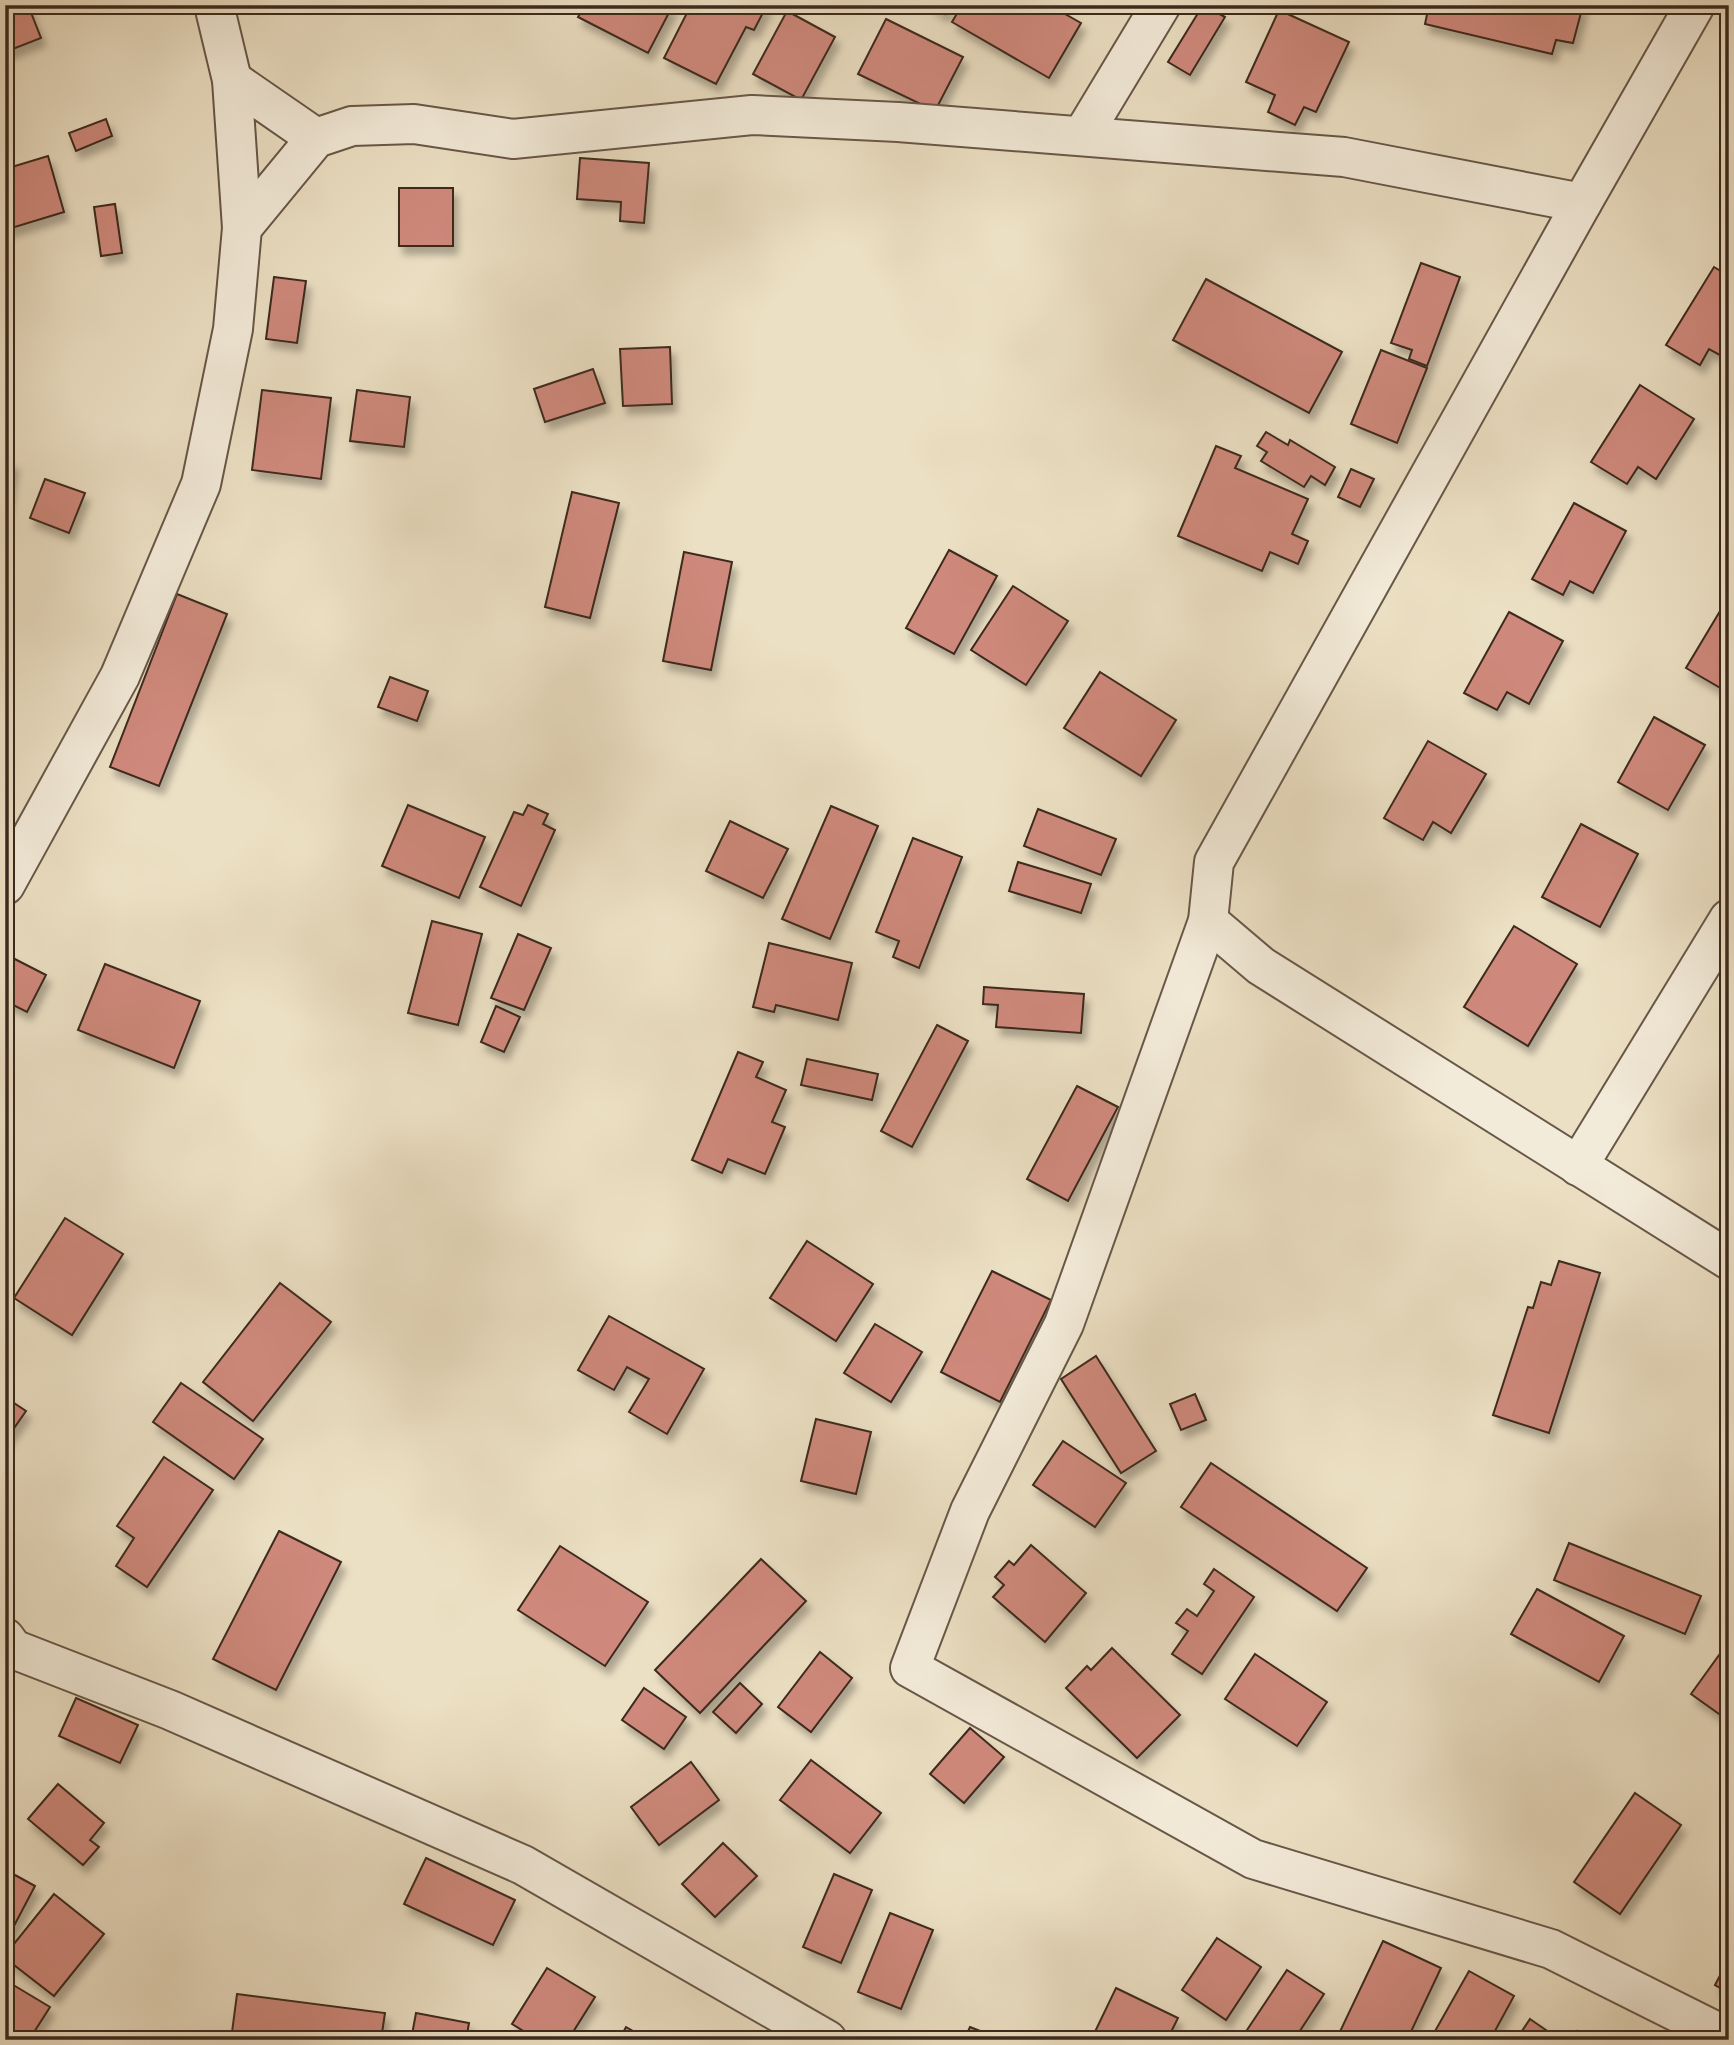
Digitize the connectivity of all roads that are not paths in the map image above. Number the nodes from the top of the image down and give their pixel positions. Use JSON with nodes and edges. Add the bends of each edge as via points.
{"nodes":[{"id":1,"x":214,"y":5,"type":"edge"},
{"id":2,"x":1161,"y":5,"type":"edge"},
{"id":3,"x":1695,"y":5,"type":"edge"},
{"id":4,"x":232,"y":80,"type":"junction"},
{"id":5,"x":1082,"y":136,"type":"junction"},
{"id":6,"x":316,"y":138,"type":"junction"},
{"id":7,"x":1582,"y":203,"type":"junction"},
{"id":8,"x":242,"y":228,"type":"junction"},
{"id":9,"x":5,"y":885,"type":"edge"},
{"id":10,"x":1729,"y":919,"type":"edge"},
{"id":11,"x":1208,"y":921,"type":"junction"},
{"id":12,"x":1578,"y":1166,"type":"junction"},
{"id":13,"x":1729,"y":1260,"type":"edge"},
{"id":14,"x":5,"y":1638,"type":"edge"},
{"id":15,"x":1729,"y":2038,"type":"edge"},
{"id":16,"x":827,"y":2040,"type":"edge"}],
"edges":[{"from":1,"to":4,"type":"street"},
{"from":2,"to":5,"type":"street"},
{"from":3,"to":7,"type":"street"},
{"from":4,"to":6,"type":"street"},
{"from":4,"to":8,"type":"street"},
{"from":5,"to":6,"type":"street","via":[[752,116],[513,139],[414,124],[352,126]]},
{"from":5,"to":7,"type":"street","via":[[1344,157]]},
{"from":6,"to":8,"type":"street"},
{"from":7,"to":11,"type":"street","via":[[1214,862]]},
{"from":8,"to":9,"type":"street","via":[[233,330],[201,484],[120,676]]},
{"from":10,"to":12,"type":"street"},
{"from":11,"to":12,"type":"street","via":[[1261,966]]},
{"from":11,"to":15,"type":"street","via":[[1064,1324],[970,1511],[910,1668],[1252,1859],[1551,1949]]},
{"from":12,"to":13,"type":"street"},
{"from":14,"to":16,"type":"street","via":[[13,1649],[170,1710],[523,1865]]}]}
